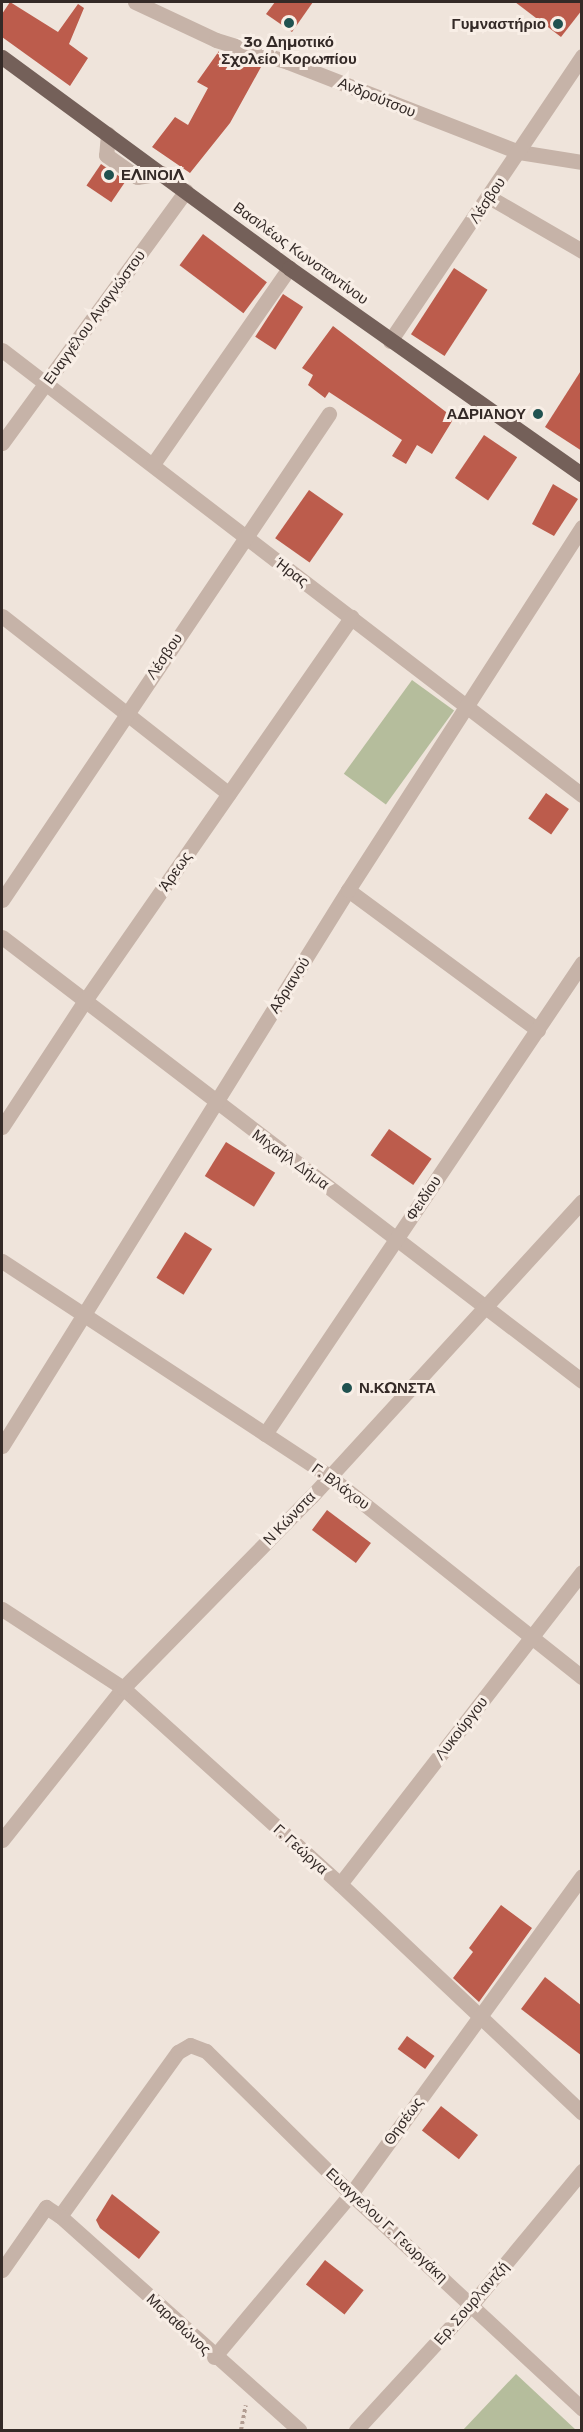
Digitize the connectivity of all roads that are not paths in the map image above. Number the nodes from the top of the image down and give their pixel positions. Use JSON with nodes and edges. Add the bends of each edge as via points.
{"nodes":[{"id":1,"x":135,"y":2,"type":"edge"},
{"id":2,"x":582,"y":56,"type":"edge"},
{"id":3,"x":2,"y":57,"type":"edge"},
{"id":4,"x":519,"y":152,"type":"junction"},
{"id":5,"x":582,"y":162,"type":"edge"},
{"id":6,"x":186,"y":191,"type":"junction"},
{"id":7,"x":489,"y":197,"type":"junction"},
{"id":8,"x":582,"y":251,"type":"edge"},
{"id":9,"x":289,"y":268,"type":"junction"},
{"id":10,"x":390,"y":341,"type":"junction"},
{"id":11,"x":2,"y":350,"type":"edge"},
{"id":12,"x":46,"y":382,"type":"junction"},
{"id":13,"x":329,"y":414,"type":"dead end"},
{"id":14,"x":2,"y":443,"type":"edge"},
{"id":15,"x":153,"y":464,"type":"junction"},
{"id":16,"x":582,"y":475,"type":"edge"},
{"id":17,"x":582,"y":527,"type":"edge"},
{"id":18,"x":244,"y":536,"type":"junction"},
{"id":19,"x":2,"y":616,"type":"edge"},
{"id":20,"x":352,"y":617,"type":"junction"},
{"id":21,"x":469,"y":707,"type":"junction"},
{"id":22,"x":126,"y":714,"type":"junction"},
{"id":23,"x":229,"y":794,"type":"junction"},
{"id":24,"x":582,"y":795,"type":"edge"},
{"id":25,"x":348,"y":890,"type":"junction"},
{"id":26,"x":2,"y":900,"type":"edge"},
{"id":27,"x":2,"y":937,"type":"edge"},
{"id":28,"x":582,"y":963,"type":"edge"},
{"id":29,"x":84,"y":1002,"type":"junction"},
{"id":30,"x":538,"y":1030,"type":"junction"},
{"id":31,"x":215,"y":1103,"type":"junction"},
{"id":32,"x":2,"y":1127,"type":"edge"},
{"id":33,"x":580,"y":1205,"type":"edge"},
{"id":34,"x":397,"y":1237,"type":"junction"},
{"id":35,"x":2,"y":1261,"type":"edge"},
{"id":36,"x":485,"y":1305,"type":"junction"},
{"id":37,"x":84,"y":1317,"type":"junction"},
{"id":38,"x":582,"y":1381,"type":"edge"},
{"id":39,"x":266,"y":1434,"type":"junction"},
{"id":40,"x":2,"y":1446,"type":"edge"},
{"id":41,"x":330,"y":1476,"type":"junction"},
{"id":42,"x":582,"y":1572,"type":"edge"},
{"id":43,"x":2,"y":1609,"type":"edge"},
{"id":44,"x":533,"y":1635,"type":"junction"},
{"id":45,"x":582,"y":1677,"type":"edge"},
{"id":46,"x":123,"y":1688,"type":"junction"},
{"id":47,"x":2,"y":1840,"type":"edge"},
{"id":48,"x":582,"y":1876,"type":"edge"},
{"id":49,"x":340,"y":1884,"type":"junction"},
{"id":50,"x":480,"y":2015,"type":"junction"},
{"id":51,"x":582,"y":2113,"type":"edge"},
{"id":52,"x":582,"y":2171,"type":"edge"},
{"id":53,"x":351,"y":2194,"type":"junction"},
{"id":54,"x":60,"y":2216,"type":"junction"},
{"id":55,"x":2,"y":2270,"type":"edge"},
{"id":56,"x":472,"y":2304,"type":"junction"},
{"id":57,"x":214,"y":2357,"type":"junction"},
{"id":58,"x":582,"y":2409,"type":"edge"},
{"id":59,"x":299,"y":2430,"type":"edge"},
{"id":60,"x":356,"y":2430,"type":"edge"}],
"edges":[{"from":1,"to":4,"type":"street","name":"Ανδρούτσου","via":[[216,40],[288,62]]},
{"from":2,"to":4,"type":"street","name":"Λέσβου"},
{"from":3,"to":6,"type":"main road","name":"Βασιλέως Κωνσταντίνου"},
{"from":4,"to":5,"type":"street","name":"Ανδρούτσου"},
{"from":4,"to":7,"type":"street","name":"Λέσβου"},
{"from":6,"to":9,"type":"main road","name":"Βασιλέως Κωνσταντίνου"},
{"from":6,"to":12,"type":"street","name":"Ευαγγέλου Αναγνώστου"},
{"from":7,"to":8,"type":"street"},
{"from":7,"to":10,"type":"street","name":"Λέσβου"},
{"from":9,"to":10,"type":"main road","name":"Βασιλέως Κωνσταντίνου"},
{"from":9,"to":15,"type":"street"},
{"from":10,"to":16,"type":"main road","name":"Βασιλέως Κωνσταντίνου"},
{"from":11,"to":12,"type":"street","name":"Ήρας"},
{"from":12,"to":14,"type":"street","name":"Ευαγγέλου Αναγνώστου"},
{"from":12,"to":15,"type":"street","name":"Ήρας"},
{"from":13,"to":18,"type":"street","name":"Λέσβου"},
{"from":15,"to":18,"type":"street","name":"Ήρας"},
{"from":17,"to":21,"type":"street","name":"Αδριανού"},
{"from":18,"to":20,"type":"street","name":"Ήρας"},
{"from":18,"to":22,"type":"street","name":"Λέσβου"},
{"from":19,"to":22,"type":"street"},
{"from":20,"to":21,"type":"street","name":"Ήρας"},
{"from":20,"to":23,"type":"street","name":"Άρεως"},
{"from":21,"to":24,"type":"street","name":"Ήρας"},
{"from":21,"to":25,"type":"street","name":"Αδριανού"},
{"from":22,"to":23,"type":"street"},
{"from":22,"to":26,"type":"street","name":"Λέσβου"},
{"from":23,"to":29,"type":"street","name":"Άρεως"},
{"from":25,"to":30,"type":"street"},
{"from":25,"to":31,"type":"street","name":"Αδριανού"},
{"from":27,"to":29,"type":"street","name":"Μιχαήλ Δήμα"},
{"from":28,"to":30,"type":"street","name":"Φειδίου"},
{"from":29,"to":31,"type":"street","name":"Μιχαήλ Δήμα"},
{"from":29,"to":32,"type":"street","name":"Άρεως"},
{"from":30,"to":34,"type":"street","name":"Φειδίου"},
{"from":31,"to":34,"type":"street","name":"Μιχαήλ Δήμα"},
{"from":31,"to":37,"type":"street","name":"Αδριανού"},
{"from":33,"to":36,"type":"street","name":"Ν Κώνστα"},
{"from":34,"to":36,"type":"street","name":"Μιχαήλ Δήμα"},
{"from":34,"to":39,"type":"street","name":"Φειδίου"},
{"from":35,"to":37,"type":"street","name":"Γ. Βλάχου"},
{"from":36,"to":38,"type":"street","name":"Μιχαήλ Δήμα"},
{"from":36,"to":41,"type":"street","name":"Ν Κώνστα"},
{"from":37,"to":39,"type":"street","name":"Γ. Βλάχου"},
{"from":37,"to":40,"type":"street","name":"Αδριανού"},
{"from":39,"to":41,"type":"street","name":"Γ. Βλάχου"},
{"from":41,"to":44,"type":"street","name":"Γ. Βλάχου"},
{"from":41,"to":46,"type":"street","name":"Ν Κώνστα"},
{"from":42,"to":44,"type":"street","name":"Λυκούργου"},
{"from":43,"to":46,"type":"street","name":"Γ. Γεώργα"},
{"from":44,"to":45,"type":"street","name":"Γ. Βλάχου"},
{"from":44,"to":49,"type":"street","name":"Λυκούργου"},
{"from":46,"to":47,"type":"street","name":"Ν Κώνστα"},
{"from":46,"to":49,"type":"street","name":"Γ. Γεώργα"},
{"from":48,"to":50,"type":"street","name":"Θησέως"},
{"from":49,"to":50,"type":"street","name":"Γ. Γεώργα"},
{"from":50,"to":51,"type":"street","name":"Γ. Γεώργα"},
{"from":50,"to":53,"type":"street","name":"Θησέως"},
{"from":52,"to":56,"type":"street","name":"Ερ. Σουρλαντζή"},
{"from":53,"to":54,"type":"street","name":"Ευαγγελου Γ. Γεωργάκη","via":[[206,2051],[190,2045],[178,2052]]},
{"from":53,"to":56,"type":"street","name":"Ευαγγελου Γ. Γεωργάκη"},
{"from":53,"to":57,"type":"street","name":"Θησέως"},
{"from":54,"to":55,"type":"street","via":[[46,2207]]},
{"from":54,"to":57,"type":"street","name":"Μαραθώνος"},
{"from":56,"to":58,"type":"street","name":"Ευαγγελου Γ. Γεωργάκη"},
{"from":56,"to":60,"type":"street","name":"Ερ. Σουρλαντζή"},
{"from":57,"to":59,"type":"street","name":"Μαραθώνος"}]}
